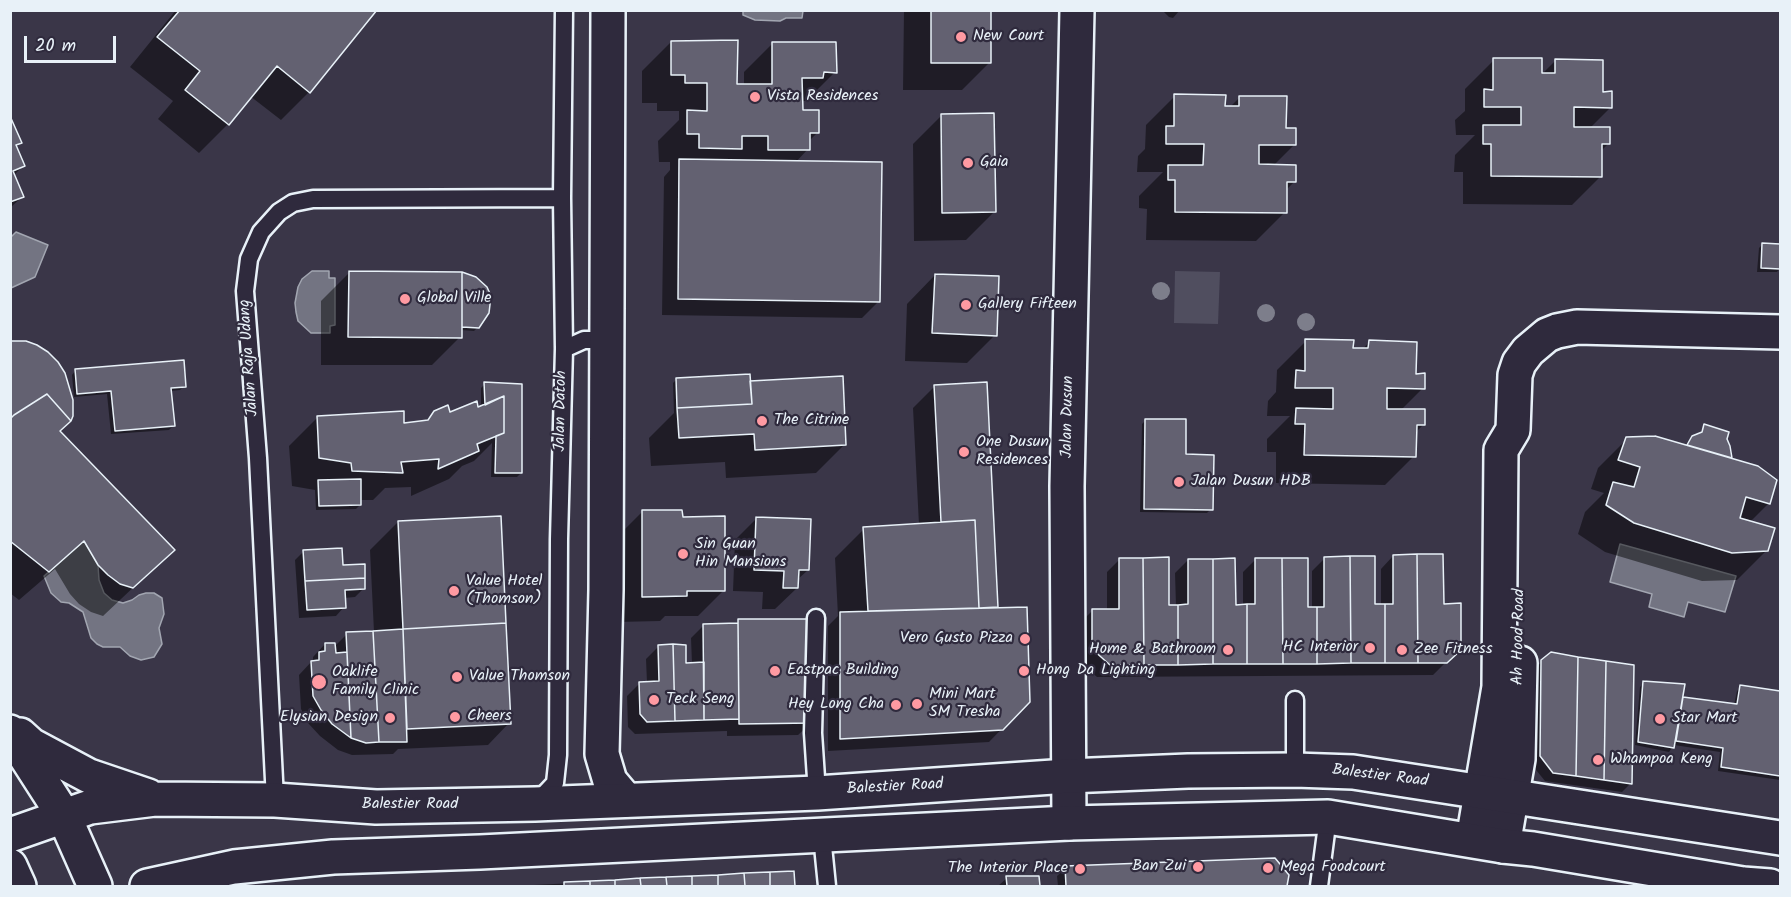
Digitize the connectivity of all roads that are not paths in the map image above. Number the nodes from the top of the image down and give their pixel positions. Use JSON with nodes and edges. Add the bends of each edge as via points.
{"nodes":[{"id":1,"x":564,"y":10,"type":"edge"},
{"id":2,"x":608,"y":10,"type":"edge"},
{"id":3,"x":1077,"y":10,"type":"edge"},
{"id":4,"x":562,"y":198,"type":"junction"},
{"id":5,"x":1780,"y":332,"type":"edge"},
{"id":6,"x":605,"y":340,"type":"junction"},
{"id":7,"x":564,"y":349,"type":"junction"},
{"id":8,"x":816,"y":618,"type":"dead end"},
{"id":9,"x":1295,"y":700,"type":"dead end"},
{"id":10,"x":10,"y":725,"type":"edge"},
{"id":11,"x":10,"y":732,"type":"edge"},
{"id":12,"x":1295,"y":770,"type":"junction"},
{"id":13,"x":1068,"y":777,"type":"junction"},
{"id":14,"x":817,"y":793,"type":"junction"},
{"id":15,"x":1497,"y":794,"type":"junction"},
{"id":16,"x":155,"y":799,"type":"junction"},
{"id":17,"x":275,"y":800,"type":"junction"},
{"id":18,"x":626,"y":800,"type":"junction"},
{"id":19,"x":535,"y":804,"type":"junction"},
{"id":20,"x":64,"y":816,"type":"junction"},
{"id":21,"x":1328,"y":817,"type":"junction"},
{"id":22,"x":1069,"y":823,"type":"junction"},
{"id":23,"x":10,"y":835,"type":"edge"},
{"id":24,"x":822,"y":836,"type":"junction"},
{"id":25,"x":1780,"y":838,"type":"edge"},
{"id":26,"x":1488,"y":843,"type":"junction"},
{"id":27,"x":10,"y":866,"type":"edge"},
{"id":28,"x":222,"y":877,"type":"edge"},
{"id":29,"x":19,"y":886,"type":"edge"},
{"id":30,"x":95,"y":886,"type":"edge"},
{"id":31,"x":147,"y":886,"type":"edge"},
{"id":32,"x":827,"y":886,"type":"edge"},
{"id":33,"x":1319,"y":886,"type":"edge"},
{"id":34,"x":1770,"y":886,"type":"edge"}],
"edges":[{"from":1,"to":4,"type":"lane","name":"Jalan Datoh"},
{"from":2,"to":6,"type":"main road"},
{"from":3,"to":13,"type":"main road","name":"Jalan Dusun","via":[[1068,442]]},
{"from":4,"to":7,"type":"lane","name":"Jalan Datoh"},
{"from":4,"to":17,"type":"lane","name":"Jalan Raja Udang","via":[[313,199],[293,203],[261,232],[249,259],[245,291],[258,458]]},
{"from":5,"to":15,"type":"main road","name":"Ah Hood Road","via":[[1577,327],[1547,335],[1519,363],[1513,430],[1501,450]]},
{"from":6,"to":7,"type":"lane","via":[[584,340]]},
{"from":6,"to":18,"type":"main road","via":[[602,754],[610,781]]},
{"from":7,"to":19,"type":"lane","name":"Jalan Datoh","via":[[558,755],[555,783]]},
{"from":8,"to":14,"type":"lane","via":[[813,733]]},
{"from":9,"to":12,"type":"lane"},
{"from":10,"to":16,"type":"main road","via":[[31,745],[58,762]]},
{"from":11,"to":20,"type":"main road"},
{"from":12,"to":13,"type":"main road","name":"Balestier Road"},
{"from":12,"to":15,"type":"main road","name":"Balestier Road","via":[[1353,772]]},
{"from":13,"to":14,"type":"main road","name":"Balestier Road"},
{"from":13,"to":22,"type":"main road","name":"Jalan Dusun"},
{"from":14,"to":18,"type":"main road","name":"Balestier Road"},
{"from":15,"to":25,"type":"main road","name":"Balestier Road"},
{"from":15,"to":26,"type":"main road","name":"Ah Hood Road"},
{"from":16,"to":17,"type":"main road","name":"Balestier Road"},
{"from":16,"to":20,"type":"main road","name":"Balestier Road","via":[[90,807]]},
{"from":17,"to":19,"type":"main road","name":"Balestier Road","via":[[376,807]]},
{"from":18,"to":19,"type":"main road","name":"Balestier Road"},
{"from":20,"to":23,"type":"main road","name":"Balestier Road"},
{"from":20,"to":30,"type":"main road"},
{"from":21,"to":22,"type":"main road"},
{"from":21,"to":26,"type":"main road"},
{"from":21,"to":33,"type":"lane"},
{"from":22,"to":24,"type":"main road"},
{"from":24,"to":28,"type":"main road","via":[[333,857]]},
{"from":24,"to":32,"type":"lane"},
{"from":26,"to":34,"type":"main road"},
{"from":27,"to":29,"type":"main road"},
{"from":28,"to":31,"type":"main road"}]}
